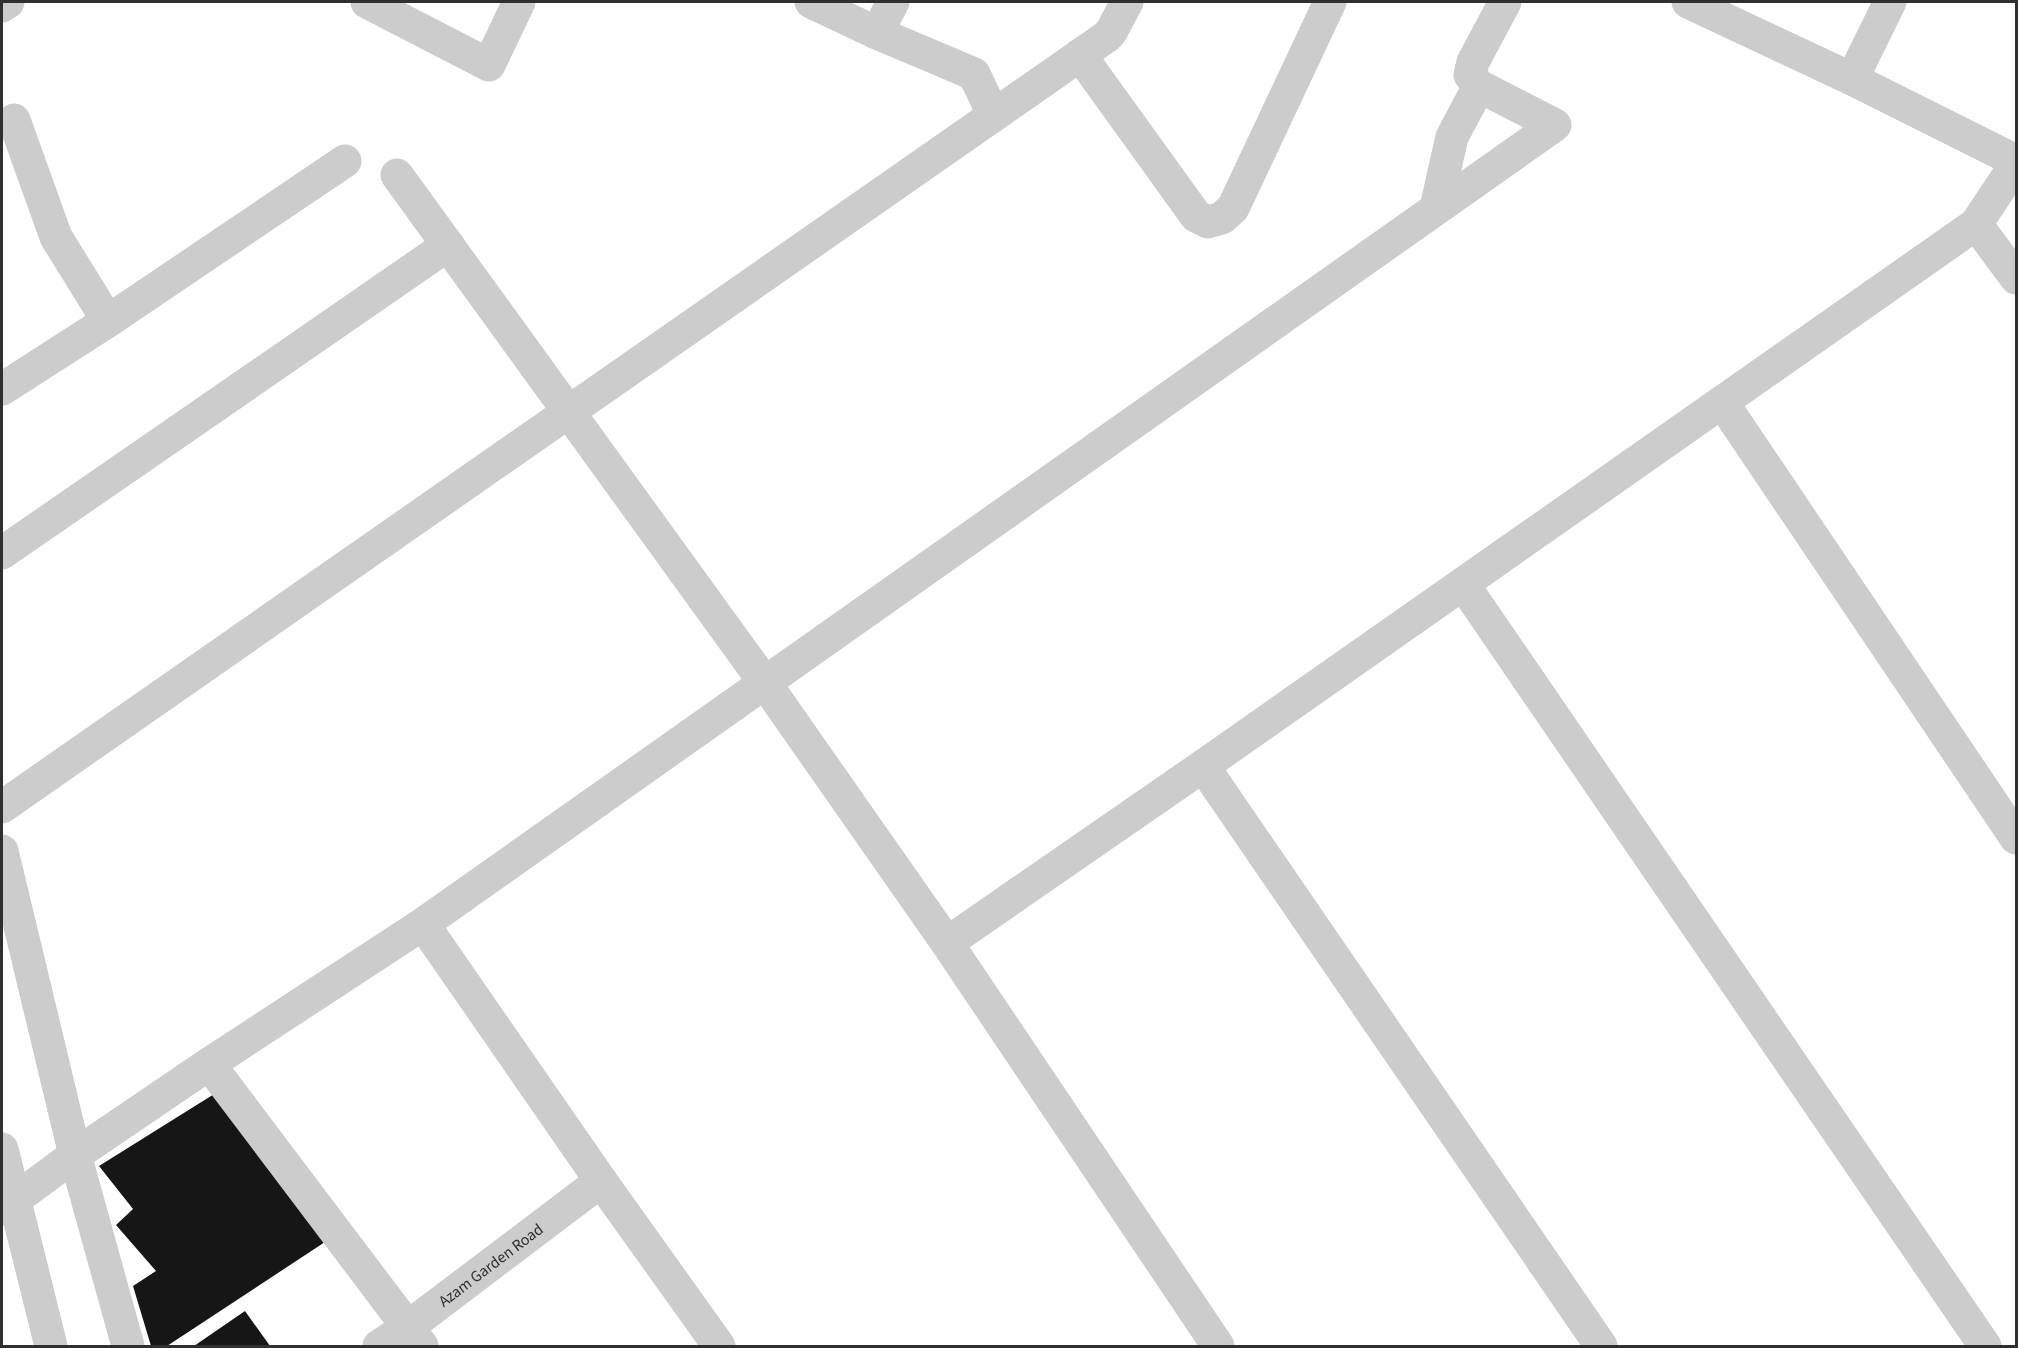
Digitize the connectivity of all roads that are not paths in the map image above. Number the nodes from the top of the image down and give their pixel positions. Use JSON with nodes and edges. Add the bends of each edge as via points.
{"nodes":[{"id":1,"x":8,"y":2,"type":"edge"},
{"id":2,"x":367,"y":2,"type":"edge"},
{"id":3,"x":519,"y":2,"type":"edge"},
{"id":4,"x":811,"y":2,"type":"edge"},
{"id":5,"x":892,"y":2,"type":"edge"},
{"id":6,"x":1127,"y":2,"type":"edge"},
{"id":7,"x":1330,"y":2,"type":"edge"},
{"id":8,"x":1505,"y":2,"type":"edge"},
{"id":9,"x":1688,"y":2,"type":"edge"},
{"id":10,"x":1890,"y":2,"type":"edge"},
{"id":11,"x":2,"y":6,"type":"edge"},
{"id":12,"x":877,"y":33,"type":"junction"},
{"id":13,"x":1080,"y":55,"type":"junction"},
{"id":14,"x":1852,"y":79,"type":"junction"},
{"id":15,"x":1479,"y":86,"type":"junction"},
{"id":16,"x":993,"y":114,"type":"junction"},
{"id":17,"x":14,"y":120,"type":"dead end"},
{"id":18,"x":345,"y":161,"type":"dead end"},
{"id":19,"x":2016,"y":163,"type":"edge"},
{"id":20,"x":397,"y":175,"type":"dead end"},
{"id":21,"x":1436,"y":208,"type":"junction"},
{"id":22,"x":1976,"y":224,"type":"junction"},
{"id":23,"x":448,"y":245,"type":"junction"},
{"id":24,"x":2016,"y":278,"type":"edge"},
{"id":25,"x":108,"y":321,"type":"junction"},
{"id":26,"x":2,"y":389,"type":"edge"},
{"id":27,"x":1722,"y":402,"type":"junction"},
{"id":28,"x":569,"y":412,"type":"junction"},
{"id":29,"x":2,"y":553,"type":"edge"},
{"id":30,"x":1462,"y":584,"type":"junction"},
{"id":31,"x":765,"y":682,"type":"junction"},
{"id":32,"x":1203,"y":766,"type":"junction"},
{"id":33,"x":2,"y":807,"type":"edge"},
{"id":34,"x":2016,"y":838,"type":"edge"},
{"id":35,"x":2,"y":851,"type":"edge"},
{"id":36,"x":423,"y":924,"type":"junction"},
{"id":37,"x":947,"y":943,"type":"junction"},
{"id":38,"x":209,"y":1064,"type":"junction"},
{"id":39,"x":2,"y":1149,"type":"edge"},
{"id":40,"x":75,"y":1155,"type":"junction"},
{"id":41,"x":601,"y":1181,"type":"junction"},
{"id":42,"x":8,"y":1204,"type":"edge"},
{"id":43,"x":415,"y":1337,"type":"edge"},
{"id":44,"x":51,"y":1347,"type":"edge"},
{"id":45,"x":128,"y":1347,"type":"edge"},
{"id":46,"x":379,"y":1347,"type":"edge"},
{"id":47,"x":719,"y":1347,"type":"edge"},
{"id":48,"x":1218,"y":1347,"type":"edge"},
{"id":49,"x":1600,"y":1347,"type":"edge"},
{"id":50,"x":1985,"y":1347,"type":"edge"}],
"edges":[{"from":1,"to":11,"type":"street"},
{"from":2,"to":3,"type":"street","via":[[489,64]]},
{"from":4,"to":12,"type":"street"},
{"from":5,"to":12,"type":"street"},
{"from":6,"to":13,"type":"street","via":[[1111,32]]},
{"from":7,"to":13,"type":"street","via":[[1233,208],[1208,222],[1196,216]]},
{"from":8,"to":15,"type":"street","via":[[1473,62],[1470,75]]},
{"from":9,"to":14,"type":"street"},
{"from":10,"to":14,"type":"street"},
{"from":12,"to":16,"type":"street","via":[[974,74]]},
{"from":13,"to":16,"type":"street"},
{"from":14,"to":19,"type":"street"},
{"from":15,"to":21,"type":"street","via":[[1452,137]]},
{"from":15,"to":21,"type":"street","via":[[1555,125]]},
{"from":16,"to":28,"type":"street"},
{"from":17,"to":25,"type":"street","via":[[56,237]]},
{"from":18,"to":25,"type":"street"},
{"from":19,"to":22,"type":"street"},
{"from":20,"to":23,"type":"street"},
{"from":21,"to":31,"type":"street"},
{"from":22,"to":24,"type":"street"},
{"from":22,"to":27,"type":"street"},
{"from":23,"to":28,"type":"street"},
{"from":23,"to":29,"type":"street"},
{"from":25,"to":26,"type":"street"},
{"from":27,"to":30,"type":"street"},
{"from":27,"to":34,"type":"street"},
{"from":28,"to":31,"type":"street"},
{"from":28,"to":33,"type":"street"},
{"from":30,"to":32,"type":"street"},
{"from":30,"to":50,"type":"street"},
{"from":31,"to":36,"type":"street"},
{"from":31,"to":37,"type":"street"},
{"from":32,"to":37,"type":"street"},
{"from":32,"to":49,"type":"street"},
{"from":35,"to":40,"type":"street"},
{"from":36,"to":38,"type":"street"},
{"from":36,"to":41,"type":"street"},
{"from":37,"to":48,"type":"street"},
{"from":38,"to":40,"type":"street"},
{"from":38,"to":43,"type":"street"},
{"from":39,"to":42,"type":"street"},
{"from":40,"to":42,"type":"street"},
{"from":40,"to":45,"type":"street"},
{"from":41,"to":43,"type":"street","name":"Azam Garden Road"},
{"from":41,"to":47,"type":"street"},
{"from":42,"to":44,"type":"street"},
{"from":43,"to":46,"type":"street","name":"Azam Garden Road"}]}
